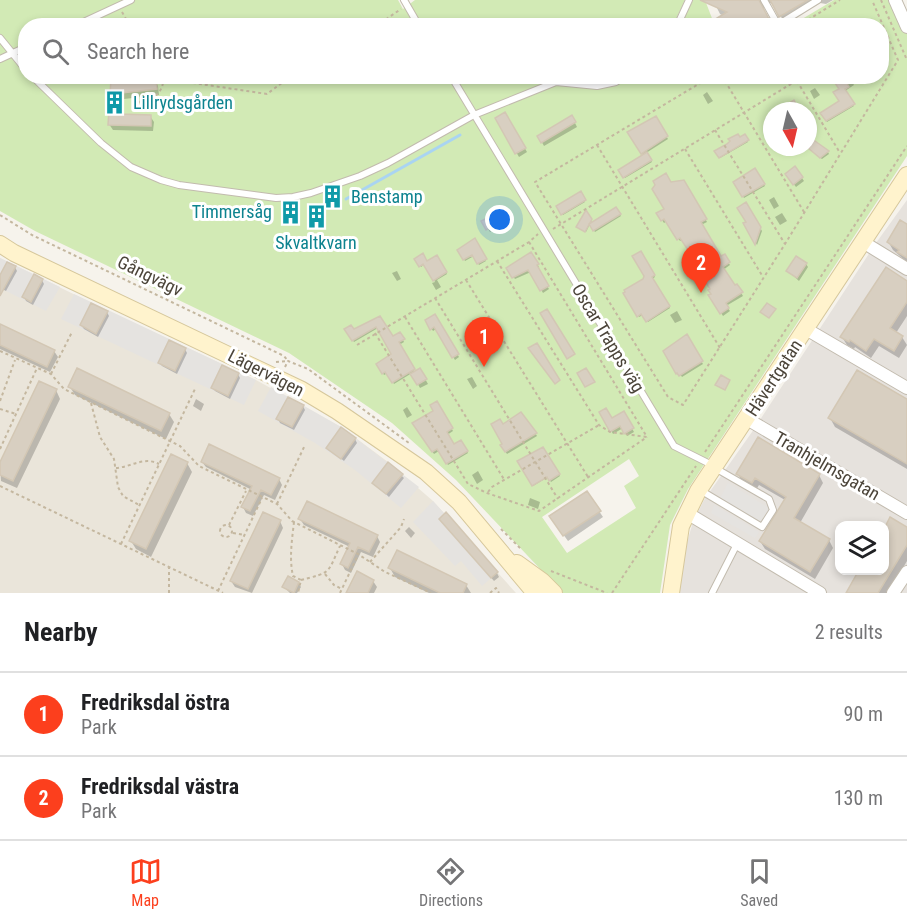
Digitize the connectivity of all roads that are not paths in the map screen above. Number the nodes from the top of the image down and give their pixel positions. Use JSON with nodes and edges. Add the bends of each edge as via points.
{"nodes":[{"id":1,"x":131,"y":0,"type":"edge"},
{"id":2,"x":689,"y":0,"type":"edge"},
{"id":3,"x":764,"y":0,"type":"edge"},
{"id":4,"x":818,"y":0,"type":"edge"},
{"id":5,"x":895,"y":0,"type":"edge"},
{"id":6,"x":407,"y":1,"type":"edge"},
{"id":7,"x":92,"y":18,"type":"edge"},
{"id":8,"x":415,"y":18,"type":"edge"},
{"id":9,"x":680,"y":18,"type":"edge"},
{"id":10,"x":773,"y":18,"type":"edge"},
{"id":11,"x":788,"y":18,"type":"edge"},
{"id":12,"x":907,"y":27,"type":"edge"},
{"id":13,"x":0,"y":38,"type":"edge"},
{"id":14,"x":18,"y":51,"type":"edge"},
{"id":15,"x":11,"y":54,"type":"junction"},
{"id":16,"x":0,"y":59,"type":"edge"},
{"id":17,"x":18,"y":61,"type":"edge"},
{"id":18,"x":40,"y":84,"type":"edge"},
{"id":19,"x":456,"y":84,"type":"edge"},
{"id":20,"x":551,"y":84,"type":"edge"},
{"id":21,"x":576,"y":84,"type":"edge"},
{"id":22,"x":606,"y":84,"type":"edge"},
{"id":23,"x":474,"y":115,"type":"junction"},
{"id":24,"x":907,"y":175,"type":"edge"},
{"id":25,"x":863,"y":242,"type":"junction"},
{"id":26,"x":0,"y":244,"type":"edge"},
{"id":27,"x":907,"y":269,"type":"edge"},
{"id":28,"x":806,"y":329,"type":"junction"},
{"id":29,"x":907,"y":388,"type":"edge"},
{"id":30,"x":747,"y":419,"type":"junction"},
{"id":31,"x":710,"y":464,"type":"junction"},
{"id":32,"x":699,"y":489,"type":"junction"},
{"id":33,"x":687,"y":513,"type":"junction"},
{"id":34,"x":907,"y":513,"type":"edge"},
{"id":35,"x":737,"y":544,"type":"junction"},
{"id":36,"x":499,"y":551,"type":"junction"},
{"id":37,"x":907,"y":572,"type":"edge"},
{"id":38,"x":535,"y":593,"type":"edge"},
{"id":39,"x":554,"y":593,"type":"edge"},
{"id":40,"x":671,"y":593,"type":"edge"},
{"id":41,"x":712,"y":593,"type":"edge"},
{"id":42,"x":820,"y":593,"type":"edge"},
{"id":43,"x":893,"y":593,"type":"edge"}],
"edges":[{"from":1,"to":7,"type":"lane"},
{"from":2,"to":9,"type":"lane"},
{"from":3,"to":10,"type":"lane"},
{"from":4,"to":11,"type":"lane"},
{"from":5,"to":12,"type":"street"},
{"from":6,"to":8,"type":"lane"},
{"from":13,"to":15,"type":"lane"},
{"from":14,"to":15,"type":"lane"},
{"from":15,"to":16,"type":"lane"},
{"from":15,"to":17,"type":"lane"},
{"from":18,"to":23,"type":"lane","via":[[114,155],[141,172],[179,185],[276,198],[300,196],[360,176]]},
{"from":19,"to":23,"type":"lane","name":"Oscar Trapps väg"},
{"from":20,"to":23,"type":"lane"},
{"from":21,"to":22,"type":"lane"},
{"from":23,"to":31,"type":"lane","name":"Oscar Trapps väg","via":[[674,446]]},
{"from":24,"to":25,"type":"street","name":"Hävertgatan"},
{"from":25,"to":27,"type":"street"},
{"from":25,"to":28,"type":"street","name":"Hävertgatan"},
{"from":26,"to":36,"type":"street","name":"Lägervägen","via":[[302,390],[337,411],[426,472],[459,502]]},
{"from":28,"to":29,"type":"street"},
{"from":28,"to":30,"type":"street","name":"Hävertgatan"},
{"from":30,"to":31,"type":"street","name":"Hävertgatan"},
{"from":30,"to":34,"type":"street","name":"Tranhjelmsgatan"},
{"from":31,"to":32,"type":"street","name":"Hävertgatan"},
{"from":31,"to":32,"type":"lane","name":"Oscar Trapps väg","via":[[769,499],[773,510],[762,527]]},
{"from":32,"to":33,"type":"street","name":"Hävertgatan"},
{"from":33,"to":35,"type":"street"},
{"from":33,"to":40,"type":"street","name":"Hävertgatan","via":[[678,539]]},
{"from":35,"to":41,"type":"lane"},
{"from":35,"to":42,"type":"street"},
{"from":36,"to":38,"type":"street","name":"Lägervägen"},
{"from":36,"to":39,"type":"street","name":"Lägervägen"},
{"from":37,"to":43,"type":"street"}]}
